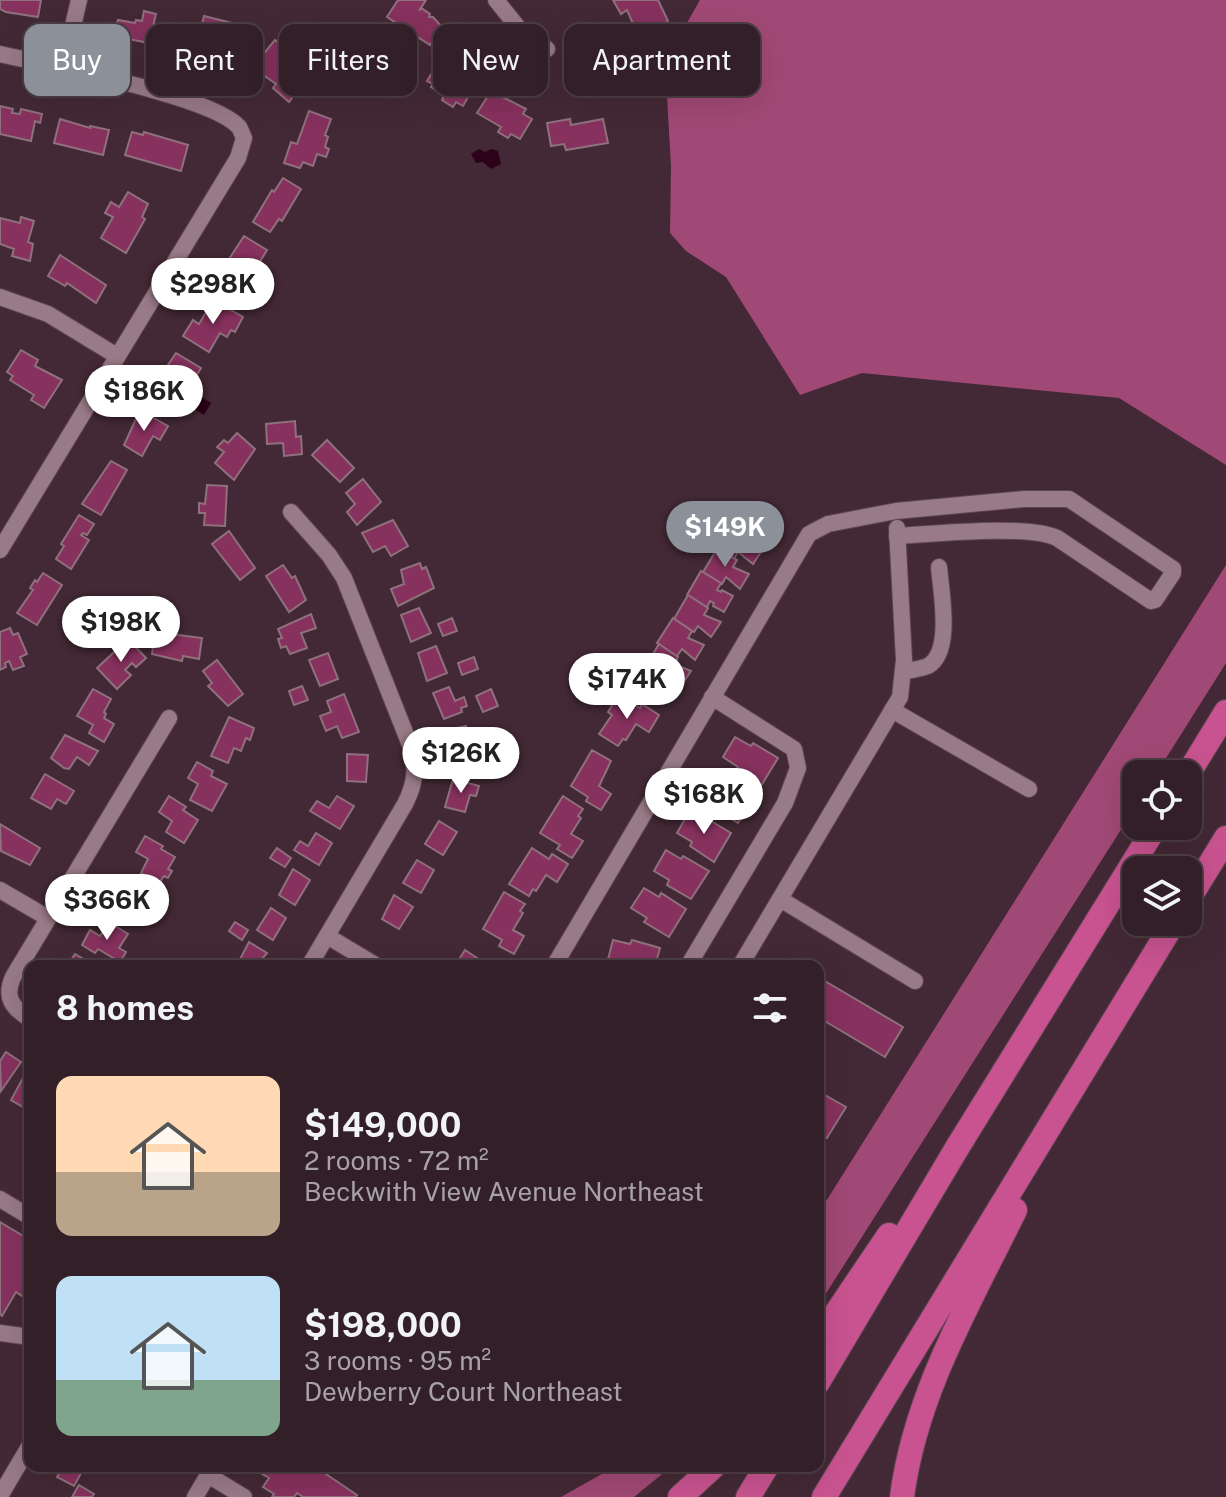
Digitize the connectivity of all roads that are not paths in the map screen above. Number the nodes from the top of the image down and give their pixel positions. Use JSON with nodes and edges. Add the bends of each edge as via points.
{"nodes":[{"id":1,"x":79,"y":0,"type":"edge"},
{"id":2,"x":496,"y":0,"type":"edge"},
{"id":3,"x":73,"y":24,"type":"edge"},
{"id":4,"x":515,"y":24,"type":"edge"},
{"id":5,"x":0,"y":54,"type":"edge"},
{"id":6,"x":24,"y":60,"type":"edge"},
{"id":7,"x":130,"y":85,"type":"edge"},
{"id":8,"x":0,"y":297,"type":"edge"},
{"id":9,"x":117,"y":356,"type":"junction"},
{"id":10,"x":896,"y":511,"type":"junction"},
{"id":11,"x":291,"y":512,"type":"dead end"},
{"id":12,"x":897,"y":536,"type":"junction"},
{"id":13,"x":0,"y":550,"type":"edge"},
{"id":14,"x":939,"y":567,"type":"dead end"},
{"id":15,"x":903,"y":672,"type":"junction"},
{"id":16,"x":712,"y":697,"type":"junction"},
{"id":17,"x":892,"y":710,"type":"junction"},
{"id":18,"x":1226,"y":712,"type":"edge"},
{"id":19,"x":169,"y":718,"type":"dead end"},
{"id":20,"x":1197,"y":760,"type":"edge"},
{"id":21,"x":1029,"y":789,"type":"dead end"},
{"id":22,"x":1226,"y":838,"type":"edge"},
{"id":23,"x":1147,"y":840,"type":"edge"},
{"id":24,"x":1202,"y":877,"type":"edge"},
{"id":25,"x":0,"y":890,"type":"edge"},
{"id":26,"x":780,"y":899,"type":"junction"},
{"id":27,"x":48,"y":918,"type":"junction"},
{"id":28,"x":327,"y":936,"type":"junction"},
{"id":29,"x":1166,"y":936,"type":"edge"},
{"id":30,"x":313,"y":960,"type":"edge"},
{"id":31,"x":367,"y":960,"type":"edge"},
{"id":32,"x":558,"y":960,"type":"edge"},
{"id":33,"x":692,"y":960,"type":"edge"},
{"id":34,"x":744,"y":960,"type":"edge"},
{"id":35,"x":915,"y":981,"type":"dead end"},
{"id":36,"x":24,"y":1014,"type":"edge"},
{"id":37,"x":1085,"y":1069,"type":"junction"},
{"id":38,"x":957,"y":1148,"type":"junction"},
{"id":39,"x":0,"y":1199,"type":"edge"},
{"id":40,"x":24,"y":1213,"type":"edge"},
{"id":41,"x":824,"y":1331,"type":"edge"},
{"id":42,"x":0,"y":1333,"type":"edge"},
{"id":43,"x":24,"y":1336,"type":"edge"},
{"id":44,"x":824,"y":1372,"type":"edge"},
{"id":45,"x":24,"y":1455,"type":"edge"},
{"id":46,"x":707,"y":1472,"type":"edge"},
{"id":47,"x":763,"y":1472,"type":"edge"},
{"id":48,"x":0,"y":1496,"type":"edge"},
{"id":49,"x":195,"y":1497,"type":"edge"},
{"id":50,"x":244,"y":1497,"type":"edge"},
{"id":51,"x":680,"y":1497,"type":"edge"},
{"id":52,"x":748,"y":1497,"type":"edge"},
{"id":53,"x":824,"y":1497,"type":"edge"},
{"id":54,"x":902,"y":1497,"type":"edge"}],
"edges":[{"from":1,"to":3,"type":"street"},
{"from":2,"to":4,"type":"street"},
{"from":5,"to":6,"type":"street"},
{"from":7,"to":9,"type":"street","via":[[207,107],[239,127],[244,138],[238,158]]},
{"from":8,"to":9,"type":"street","via":[[48,314]]},
{"from":9,"to":13,"type":"street"},
{"from":10,"to":12,"type":"street"},
{"from":10,"to":12,"type":"street","via":[[1069,499],[1173,569],[1151,601],[1045,533]]},
{"from":10,"to":16,"type":"street","via":[[828,524],[809,534]]},
{"from":11,"to":28,"type":"street","via":[[344,578],[416,768],[405,804]]},
{"from":12,"to":15,"type":"street"},
{"from":14,"to":15,"type":"street","via":[[941,650],[929,665]]},
{"from":15,"to":17,"type":"street","via":[[900,697]]},
{"from":16,"to":32,"type":"street"},
{"from":16,"to":33,"type":"street","via":[[794,749],[798,768],[785,803]]},
{"from":17,"to":21,"type":"street"},
{"from":17,"to":26,"type":"street"},
{"from":18,"to":20,"type":"highway"},
{"from":19,"to":27,"type":"street"},
{"from":22,"to":24,"type":"highway"},
{"from":23,"to":38,"type":"highway"},
{"from":25,"to":27,"type":"street"},
{"from":26,"to":34,"type":"street"},
{"from":26,"to":35,"type":"street"},
{"from":27,"to":36,"type":"street","via":[[8,989],[13,1006]]},
{"from":28,"to":30,"type":"street"},
{"from":28,"to":31,"type":"street"},
{"from":29,"to":37,"type":"highway"},
{"from":37,"to":53,"type":"highway"},
{"from":37,"to":54,"type":"highway","via":[[944,1353],[917,1427]]},
{"from":38,"to":41,"type":"highway","via":[[899,1221]]},
{"from":38,"to":44,"type":"highway"},
{"from":39,"to":40,"type":"street"},
{"from":42,"to":43,"type":"street"},
{"from":45,"to":48,"type":"street"},
{"from":46,"to":51,"type":"highway"},
{"from":47,"to":52,"type":"highway"},
{"from":49,"to":50,"type":"street","via":[[208,1475]]}]}
